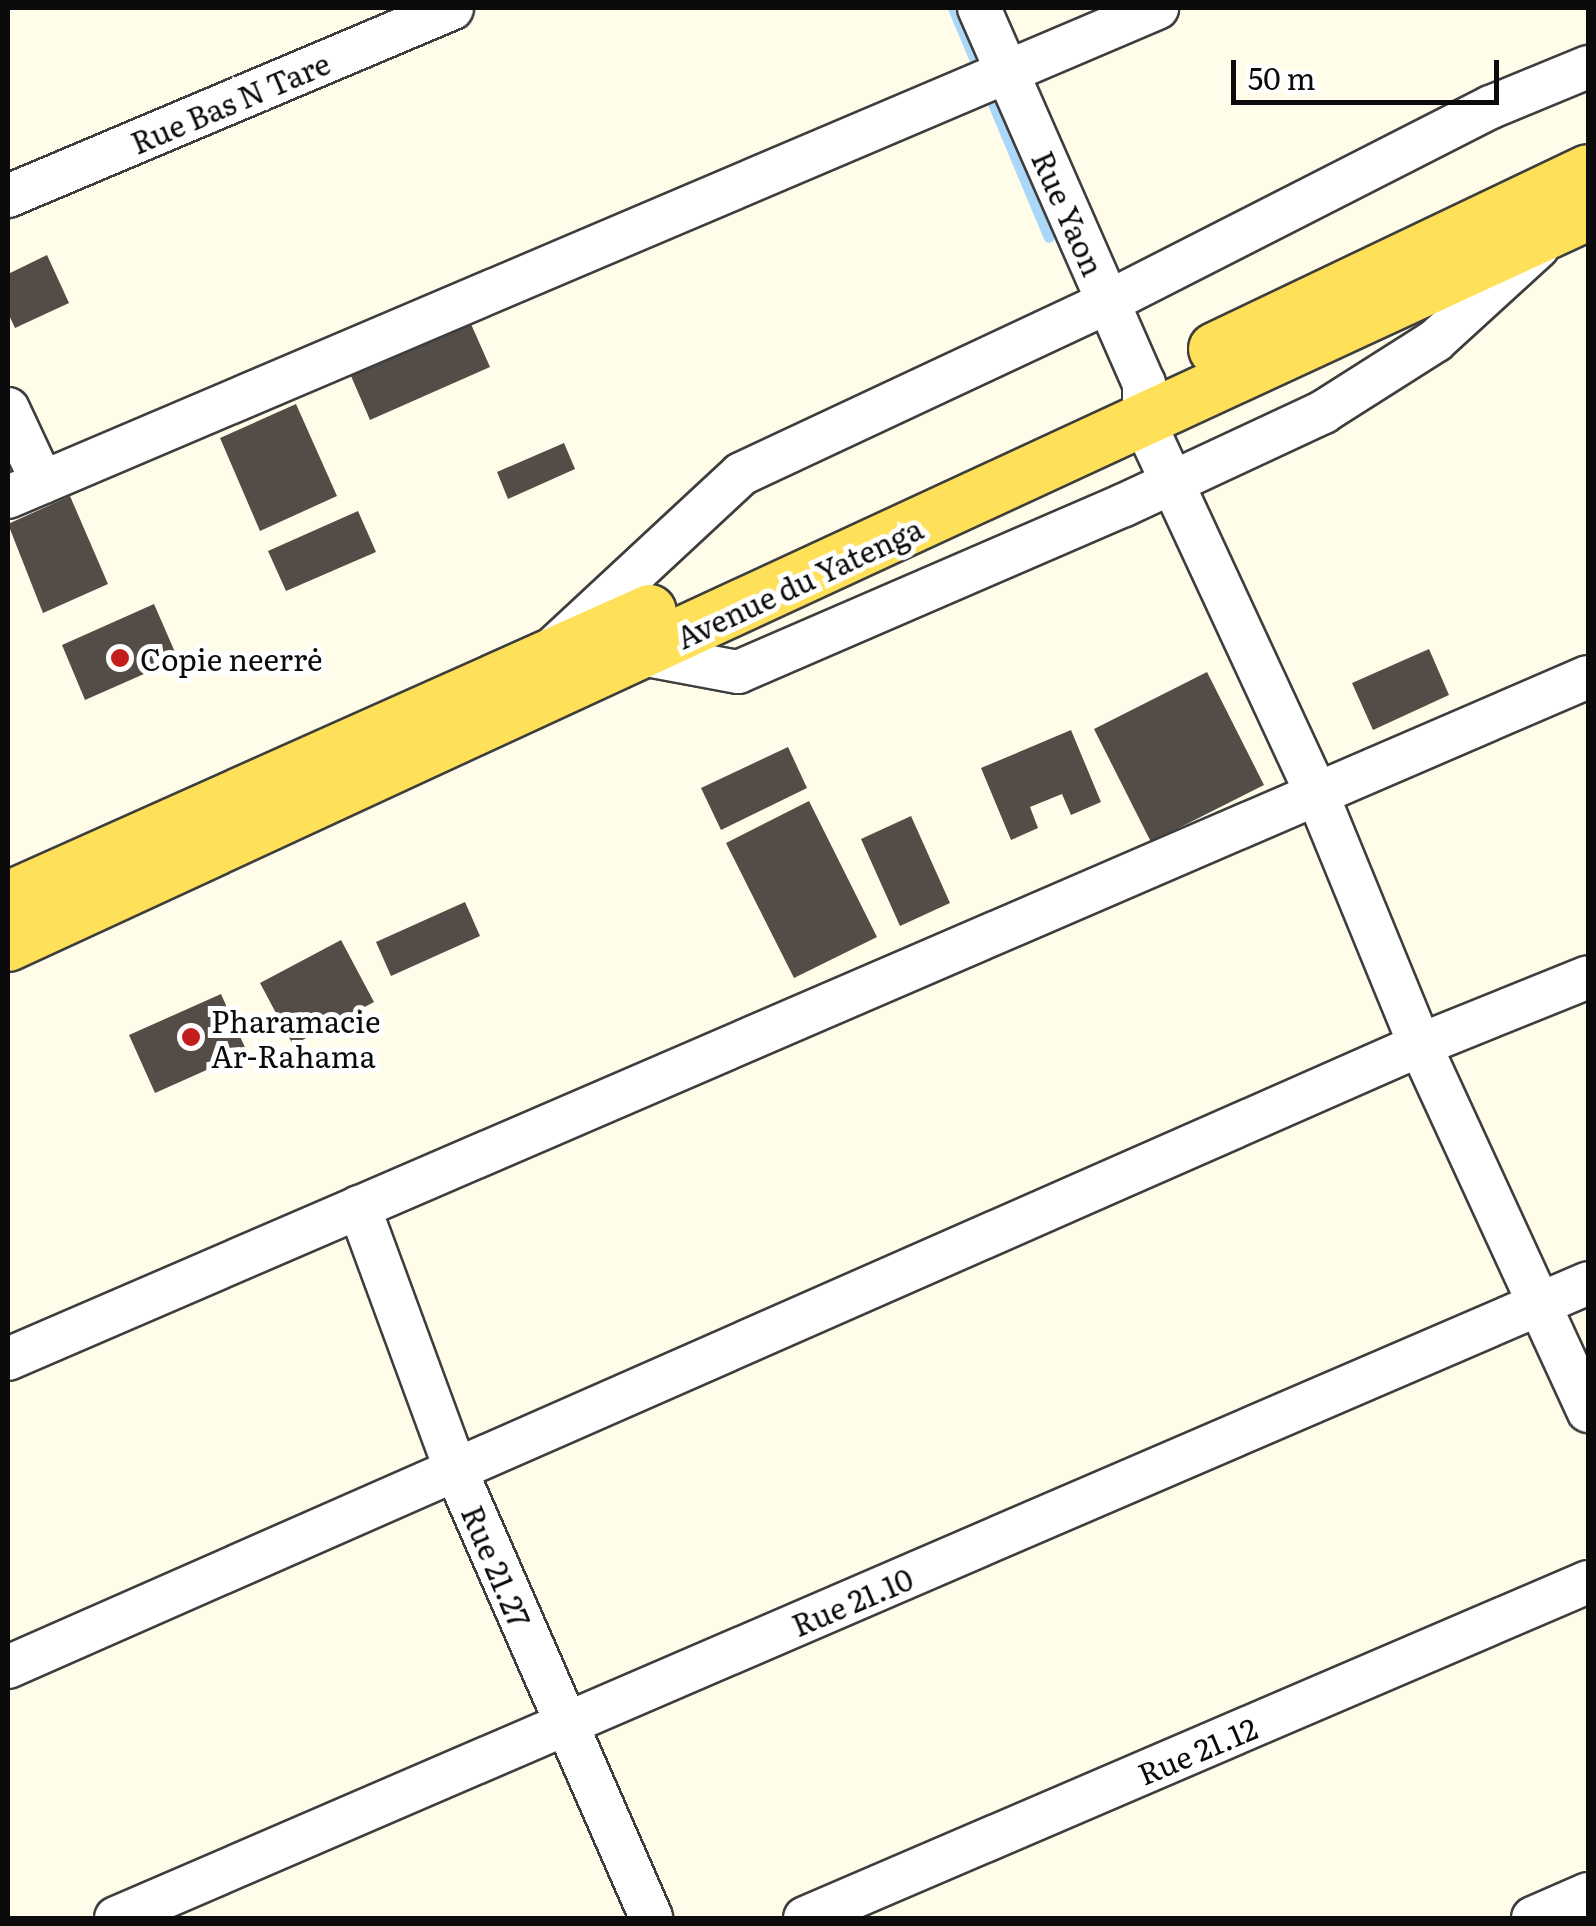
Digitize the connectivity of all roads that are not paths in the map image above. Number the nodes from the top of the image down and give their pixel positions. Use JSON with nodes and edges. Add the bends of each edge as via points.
{"nodes":[{"id":1,"x":452,"y":8,"type":"edge"},
{"id":2,"x":979,"y":8,"type":"edge"},
{"id":3,"x":1157,"y":8,"type":"edge"},
{"id":4,"x":1588,"y":67,"type":"edge"},
{"id":5,"x":1008,"y":74,"type":"junction"},
{"id":6,"x":1588,"y":171,"type":"edge"},
{"id":7,"x":8,"y":196,"type":"edge"},
{"id":8,"x":1575,"y":220,"type":"edge"},
{"id":9,"x":1108,"y":302,"type":"junction"},
{"id":10,"x":1144,"y":402,"type":"junction"},
{"id":11,"x":8,"y":409,"type":"edge"},
{"id":12,"x":1172,"y":483,"type":"junction"},
{"id":13,"x":25,"y":489,"type":"edge"},
{"id":14,"x":642,"y":654,"type":"junction"},
{"id":15,"x":542,"y":660,"type":"junction"},
{"id":16,"x":1588,"y":676,"type":"edge"},
{"id":17,"x":1318,"y":794,"type":"junction"},
{"id":18,"x":8,"y":898,"type":"edge"},
{"id":19,"x":8,"y":945,"type":"edge"},
{"id":20,"x":1588,"y":977,"type":"edge"},
{"id":21,"x":1420,"y":1045,"type":"junction"},
{"id":22,"x":360,"y":1207,"type":"junction"},
{"id":23,"x":1588,"y":1283,"type":"edge"},
{"id":24,"x":1544,"y":1303,"type":"junction"},
{"id":25,"x":8,"y":1359,"type":"edge"},
{"id":26,"x":1588,"y":1411,"type":"edge"},
{"id":27,"x":457,"y":1473,"type":"junction"},
{"id":28,"x":1588,"y":1582,"type":"edge"},
{"id":29,"x":8,"y":1667,"type":"edge"},
{"id":30,"x":566,"y":1724,"type":"junction"},
{"id":31,"x":1588,"y":1894,"type":"edge"},
{"id":32,"x":116,"y":1918,"type":"edge"},
{"id":33,"x":652,"y":1918,"type":"edge"},
{"id":34,"x":805,"y":1918,"type":"edge"},
{"id":35,"x":1533,"y":1918,"type":"edge"}],
"edges":[{"from":1,"to":7,"type":"street","name":"Rue Bas N Tare"},
{"from":2,"to":5,"type":"street","name":"Rue Yaon"},
{"from":3,"to":5,"type":"street"},
{"from":4,"to":9,"type":"street","via":[[1490,107]]},
{"from":5,"to":9,"type":"street","name":"Rue Yaon"},
{"from":5,"to":13,"type":"street"},
{"from":6,"to":10,"type":"main road","name":"Avenue du Yatenga"},
{"from":8,"to":10,"type":"main road","name":"Avenue du Yatenga"},
{"from":8,"to":12,"type":"street","via":[[1435,341],[1322,412]]},
{"from":9,"to":10,"type":"street","name":"Rue Yaon"},
{"from":9,"to":15,"type":"street","via":[[741,474]]},
{"from":10,"to":12,"type":"street","name":"Rue Yaon"},
{"from":10,"to":14,"type":"main road","name":"Avenue du Yatenga"},
{"from":10,"to":15,"type":"main road","name":"Avenue du Yatenga"},
{"from":11,"to":13,"type":"street"},
{"from":12,"to":14,"type":"street","via":[[738,672]]},
{"from":12,"to":17,"type":"street","name":"Rue Yaon"},
{"from":14,"to":19,"type":"main road","name":"Avenue du Yatenga"},
{"from":15,"to":18,"type":"main road","name":"Avenue du Yatenga"},
{"from":16,"to":17,"type":"street"},
{"from":17,"to":21,"type":"street","name":"Rue Yaon"},
{"from":17,"to":22,"type":"street"},
{"from":20,"to":21,"type":"street"},
{"from":21,"to":24,"type":"street","name":"Rue Yaon"},
{"from":21,"to":27,"type":"street"},
{"from":22,"to":25,"type":"street"},
{"from":22,"to":27,"type":"street","name":"Rue 21.27"},
{"from":23,"to":24,"type":"street","name":"Rue 21.10"},
{"from":24,"to":26,"type":"street","name":"Rue Yaon"},
{"from":24,"to":30,"type":"street","name":"Rue 21.10"},
{"from":27,"to":29,"type":"street"},
{"from":27,"to":30,"type":"street","name":"Rue 21.27"},
{"from":28,"to":34,"type":"street","name":"Rue 21.12"},
{"from":30,"to":32,"type":"street","name":"Rue 21.10"},
{"from":30,"to":33,"type":"street","name":"Rue 21.27"},
{"from":31,"to":35,"type":"street"}]}
